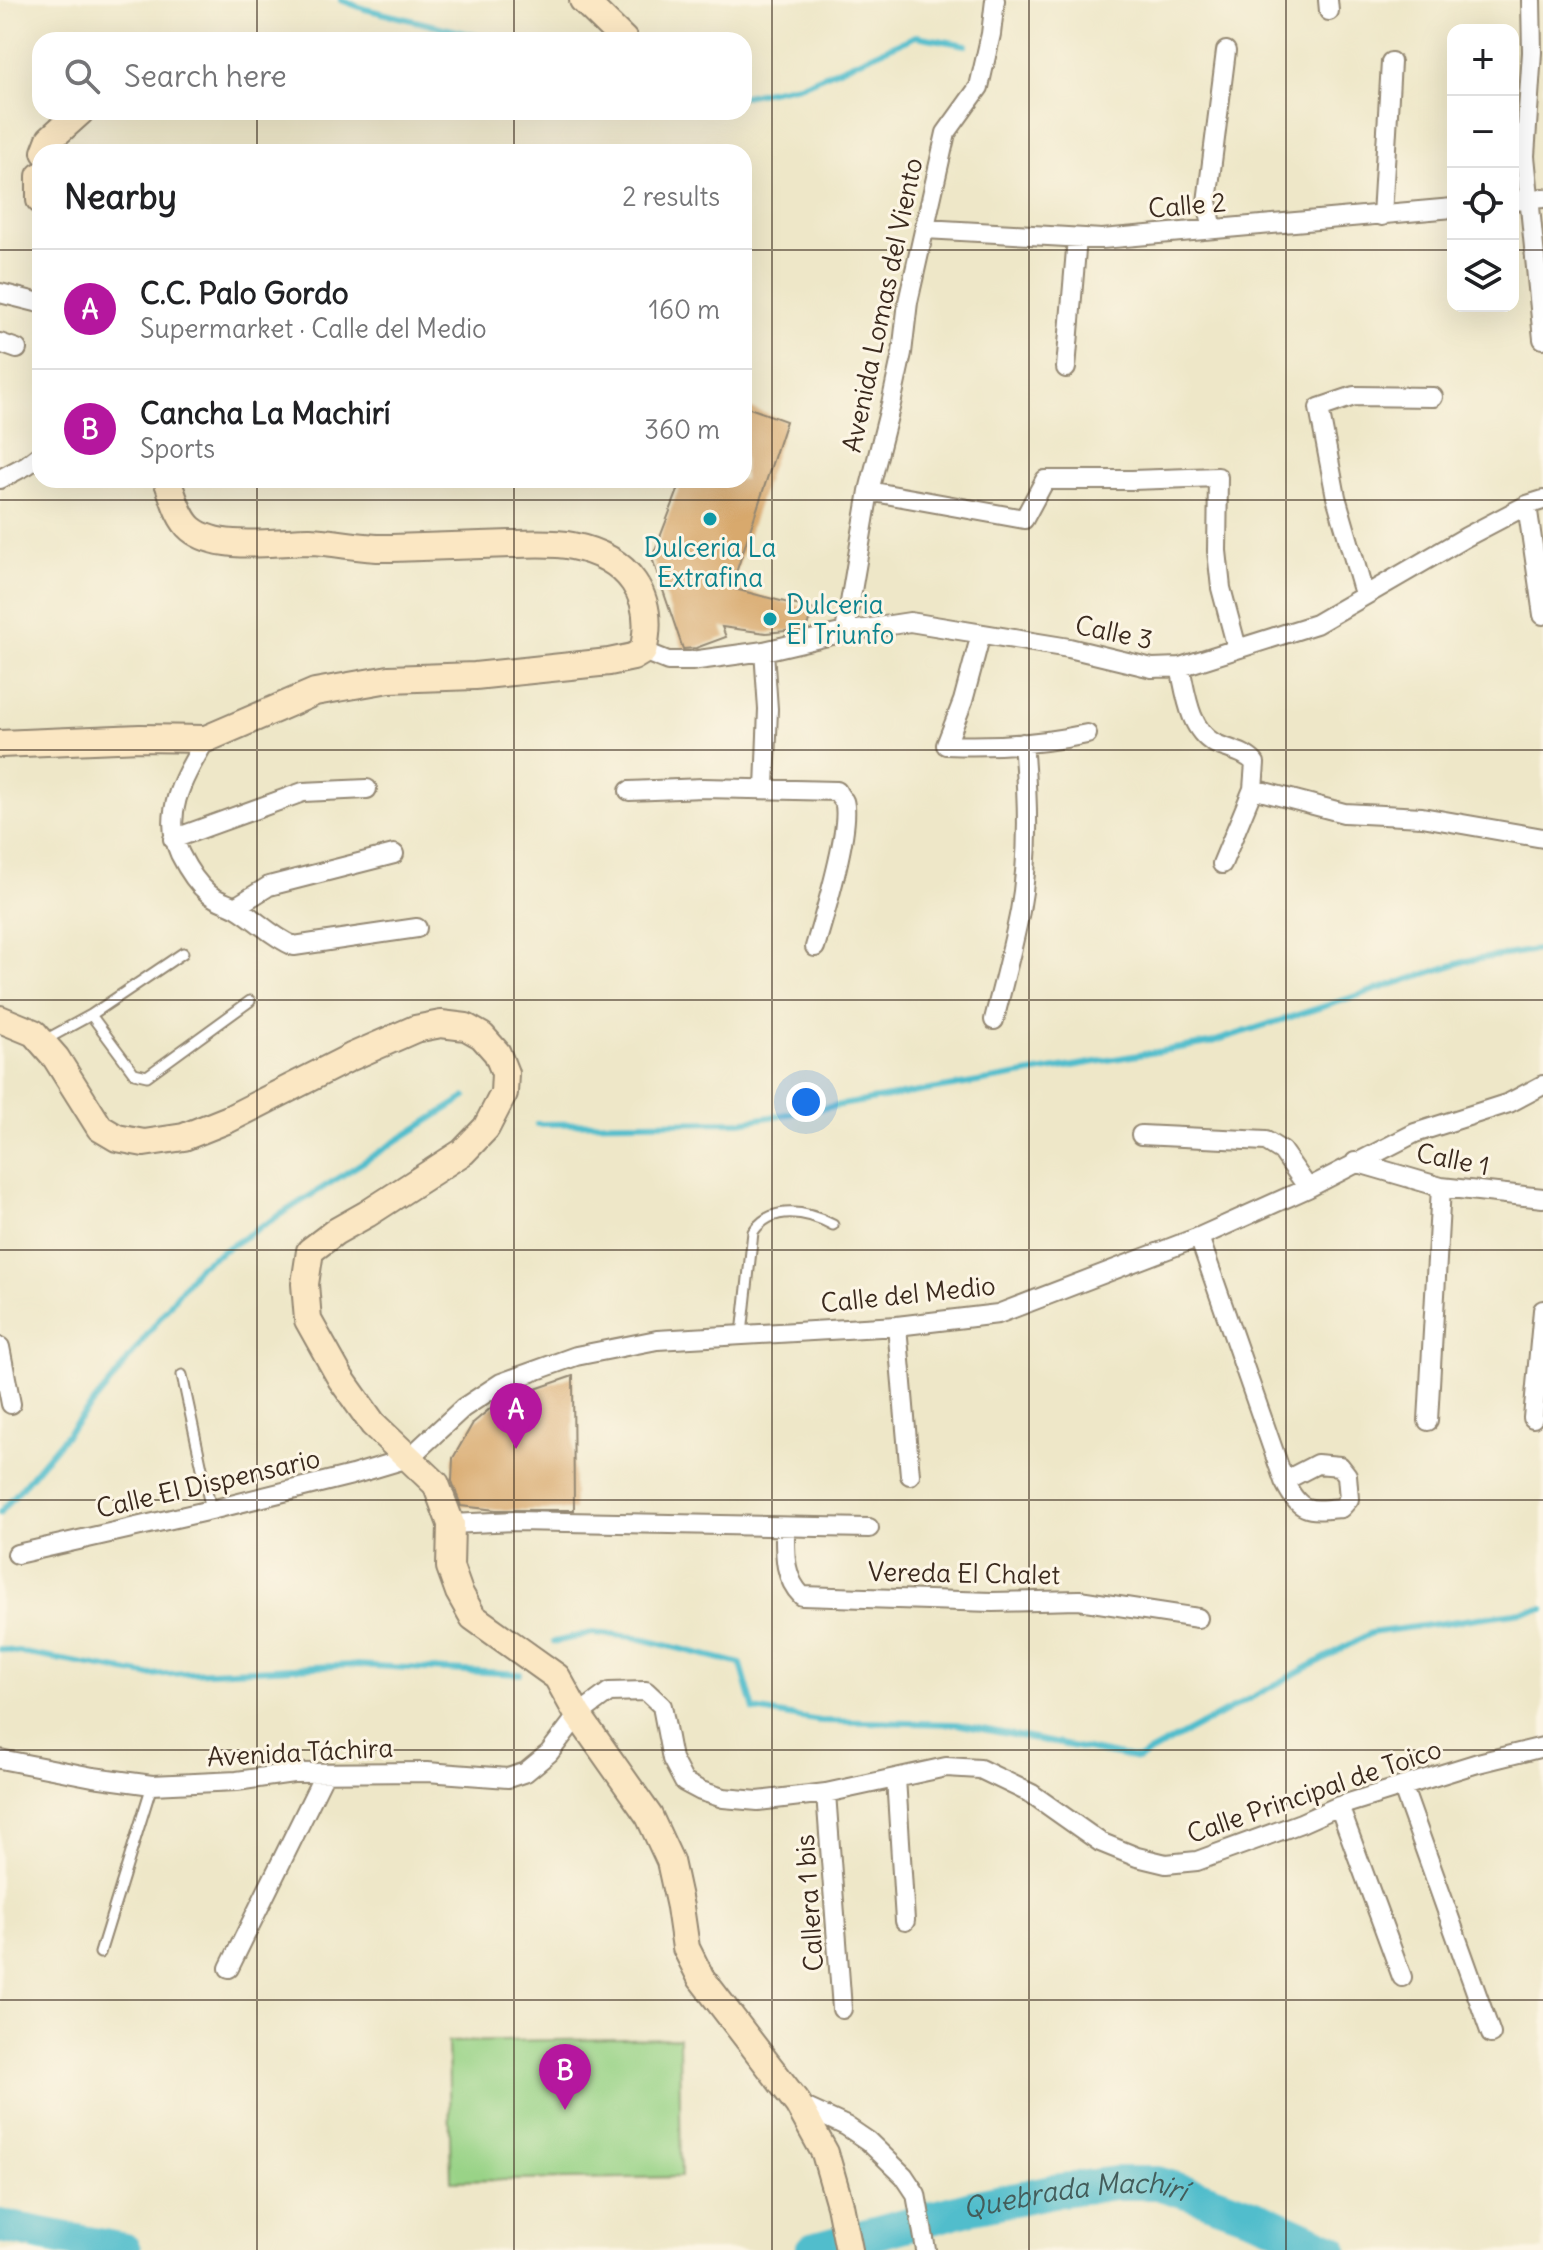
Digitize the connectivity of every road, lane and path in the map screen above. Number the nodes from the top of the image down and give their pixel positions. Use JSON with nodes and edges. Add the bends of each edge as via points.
{"nodes":[{"id":1,"x":583,"y":0,"type":"edge"},
{"id":2,"x":995,"y":0,"type":"edge"},
{"id":3,"x":1531,"y":0,"type":"edge"},
{"id":4,"x":616,"y":32,"type":"edge"},
{"id":5,"x":1226,"y":51,"type":"dead end"},
{"id":6,"x":1391,"y":62,"type":"dead end"},
{"id":7,"x":71,"y":120,"type":"edge"},
{"id":8,"x":48,"y":144,"type":"edge"},
{"id":9,"x":1528,"y":200,"type":"edge"},
{"id":10,"x":1447,"y":209,"type":"edge"},
{"id":11,"x":1382,"y":216,"type":"junction"},
{"id":12,"x":925,"y":229,"type":"junction"},
{"id":13,"x":1213,"y":229,"type":"junction"},
{"id":14,"x":1077,"y":238,"type":"junction"},
{"id":15,"x":0,"y":293,"type":"edge"},
{"id":16,"x":32,"y":301,"type":"edge"},
{"id":17,"x":1543,"y":339,"type":"edge"},
{"id":18,"x":1066,"y":368,"type":"dead end"},
{"id":19,"x":1433,"y":397,"type":"dead end"},
{"id":20,"x":32,"y":461,"type":"edge"},
{"id":21,"x":0,"y":479,"type":"edge"},
{"id":22,"x":170,"y":488,"type":"edge"},
{"id":23,"x":869,"y":491,"type":"junction"},
{"id":24,"x":1535,"y":503,"type":"edge"},
{"id":25,"x":1541,"y":582,"type":"edge"},
{"id":26,"x":1364,"y":594,"type":"junction"},
{"id":27,"x":1543,"y":615,"type":"edge"},
{"id":28,"x":845,"y":632,"type":"junction"},
{"id":29,"x":981,"y":634,"type":"junction"},
{"id":30,"x":1237,"y":648,"type":"junction"},
{"id":31,"x":643,"y":651,"type":"junction"},
{"id":32,"x":764,"y":651,"type":"junction"},
{"id":33,"x":1180,"y":667,"type":"junction"},
{"id":34,"x":1087,"y":734,"type":"dead end"},
{"id":35,"x":206,"y":739,"type":"junction"},
{"id":36,"x":1023,"y":743,"type":"junction"},
{"id":37,"x":0,"y":744,"type":"edge"},
{"id":38,"x":765,"y":788,"type":"junction"},
{"id":39,"x":367,"y":789,"type":"dead end"},
{"id":40,"x":1253,"y":789,"type":"junction"},
{"id":41,"x":629,"y":791,"type":"dead end"},
{"id":42,"x":1543,"y":838,"type":"edge"},
{"id":43,"x":173,"y":839,"type":"junction"},
{"id":44,"x":394,"y":854,"type":"dead end"},
{"id":45,"x":1222,"y":864,"type":"dead end"},
{"id":46,"x":235,"y":907,"type":"junction"},
{"id":47,"x":417,"y":928,"type":"dead end"},
{"id":48,"x":815,"y":947,"type":"dead end"},
{"id":49,"x":183,"y":953,"type":"dead end"},
{"id":50,"x":250,"y":1001,"type":"dead end"},
{"id":51,"x":91,"y":1015,"type":"junction"},
{"id":52,"x":0,"y":1019,"type":"edge"},
{"id":53,"x":994,"y":1020,"type":"dead end"},
{"id":54,"x":42,"y":1042,"type":"junction"},
{"id":55,"x":1543,"y":1085,"type":"edge"},
{"id":56,"x":1141,"y":1135,"type":"dead end"},
{"id":57,"x":1355,"y":1162,"type":"junction"},
{"id":58,"x":1441,"y":1187,"type":"junction"},
{"id":59,"x":1308,"y":1188,"type":"junction"},
{"id":60,"x":1543,"y":1198,"type":"edge"},
{"id":61,"x":833,"y":1225,"type":"dead end"},
{"id":62,"x":1199,"y":1237,"type":"junction"},
{"id":63,"x":1543,"y":1310,"type":"edge"},
{"id":64,"x":897,"y":1326,"type":"junction"},
{"id":65,"x":742,"y":1334,"type":"junction"},
{"id":66,"x":0,"y":1347,"type":"edge"},
{"id":67,"x":182,"y":1375,"type":"dead end"},
{"id":68,"x":11,"y":1404,"type":"dead end"},
{"id":69,"x":1533,"y":1418,"type":"dead end"},
{"id":70,"x":1428,"y":1421,"type":"dead end"},
{"id":71,"x":409,"y":1458,"type":"junction"},
{"id":72,"x":910,"y":1475,"type":"dead end"},
{"id":73,"x":1284,"y":1481,"type":"dead end"},
{"id":74,"x":211,"y":1510,"type":"junction"},
{"id":75,"x":451,"y":1524,"type":"junction"},
{"id":76,"x":785,"y":1527,"type":"junction"},
{"id":77,"x":869,"y":1528,"type":"dead end"},
{"id":78,"x":17,"y":1554,"type":"dead end"},
{"id":79,"x":1198,"y":1618,"type":"dead end"},
{"id":80,"x":578,"y":1715,"type":"junction"},
{"id":81,"x":1543,"y":1747,"type":"edge"},
{"id":82,"x":0,"y":1759,"type":"edge"},
{"id":83,"x":325,"y":1773,"type":"junction"},
{"id":84,"x":896,"y":1778,"type":"junction"},
{"id":85,"x":152,"y":1785,"type":"junction"},
{"id":86,"x":1403,"y":1788,"type":"junction"},
{"id":87,"x":826,"y":1793,"type":"junction"},
{"id":88,"x":1339,"y":1806,"type":"junction"},
{"id":89,"x":905,"y":1921,"type":"dead end"},
{"id":90,"x":100,"y":1953,"type":"dead end"},
{"id":91,"x":229,"y":1968,"type":"dead end"},
{"id":92,"x":1402,"y":1977,"type":"dead end"},
{"id":93,"x":842,"y":2009,"type":"dead end"},
{"id":94,"x":1491,"y":2034,"type":"dead end"},
{"id":95,"x":798,"y":2104,"type":"junction"},
{"id":96,"x":849,"y":2250,"type":"edge"},
{"id":97,"x":926,"y":2250,"type":"edge"}],
"edges":[{"from":1,"to":4,"type":"main road"},
{"from":2,"to":12,"type":"street","name":"Avenida Lomas del Viento","via":[[979,87],[946,133]]},
{"from":3,"to":9,"type":"street"},
{"from":5,"to":13,"type":"street","via":[[1207,202]]},
{"from":6,"to":11,"type":"street"},
{"from":7,"to":8,"type":"main road"},
{"from":9,"to":17,"type":"street"},
{"from":10,"to":11,"type":"street","name":"Calle 2"},
{"from":11,"to":13,"type":"street","name":"Calle 2"},
{"from":12,"to":14,"type":"street","name":"Calle 2"},
{"from":12,"to":23,"type":"street","name":"Avenida Lomas del Viento"},
{"from":13,"to":14,"type":"street","name":"Calle 2"},
{"from":14,"to":18,"type":"street"},
{"from":15,"to":16,"type":"street"},
{"from":19,"to":26,"type":"street","via":[[1354,396],[1319,408],[1336,497]]},
{"from":20,"to":21,"type":"street"},
{"from":22,"to":31,"type":"main road","via":[[190,528],[239,543],[311,541],[384,548],[544,544],[594,553],[632,578],[644,598],[648,621]]},
{"from":23,"to":28,"type":"street","name":"Avenida Lomas del Viento"},
{"from":23,"to":30,"type":"street","via":[[1024,519],[1045,480],[1218,477],[1221,588]]},
{"from":24,"to":25,"type":"street"},
{"from":24,"to":26,"type":"street","name":"Calle 3"},
{"from":25,"to":27,"type":"street"},
{"from":26,"to":30,"type":"street","name":"Calle 3","via":[[1316,624]]},
{"from":28,"to":29,"type":"street","name":"Calle 3","via":[[910,622]]},
{"from":28,"to":32,"type":"street","name":"Calle 3"},
{"from":29,"to":33,"type":"street","name":"Calle 3","via":[[1152,668]]},
{"from":29,"to":36,"type":"street","via":[[946,745]]},
{"from":30,"to":33,"type":"street","name":"Calle 3"},
{"from":31,"to":32,"type":"street","name":"Calle 3","via":[[668,661]]},
{"from":31,"to":35,"type":"main road","via":[[609,662],[389,679],[315,692]]},
{"from":32,"to":38,"type":"street"},
{"from":33,"to":40,"type":"street","via":[[1198,729],[1255,763]]},
{"from":34,"to":36,"type":"street"},
{"from":35,"to":37,"type":"main road"},
{"from":35,"to":43,"type":"street","via":[[179,787]]},
{"from":36,"to":53,"type":"street","via":[[1027,839],[1020,909]]},
{"from":38,"to":41,"type":"street"},
{"from":38,"to":48,"type":"street","via":[[837,791],[844,801],[846,819]]},
{"from":39,"to":43,"type":"street","via":[[303,792]]},
{"from":40,"to":42,"type":"street","via":[[1344,813],[1422,817]]},
{"from":40,"to":45,"type":"street"},
{"from":43,"to":46,"type":"street","via":[[189,874],[211,896]]},
{"from":44,"to":46,"type":"street","via":[[269,886]]},
{"from":46,"to":47,"type":"street","via":[[294,946]]},
{"from":49,"to":51,"type":"lane"},
{"from":50,"to":51,"type":"lane","via":[[147,1076],[134,1073]]},
{"from":51,"to":54,"type":"lane"},
{"from":52,"to":54,"type":"main road","via":[[34,1033]]},
{"from":54,"to":71,"type":"main road","via":[[100,1128],[144,1143],[184,1137],[229,1119],[415,1029],[466,1027],[497,1053],[505,1073],[504,1093],[486,1128],[463,1152],[310,1251],[305,1284],[308,1320],[364,1412]]},
{"from":55,"to":57,"type":"street","name":"Calle del Medio","via":[[1509,1103],[1415,1133]]},
{"from":56,"to":59,"type":"street","via":[[1266,1141],[1282,1151]]},
{"from":57,"to":58,"type":"street","name":"Calle 1"},
{"from":57,"to":59,"type":"street","name":"Calle del Medio"},
{"from":58,"to":60,"type":"street","name":"Calle 1"},
{"from":58,"to":70,"type":"street"},
{"from":59,"to":62,"type":"street","name":"Calle del Medio"},
{"from":61,"to":65,"type":"lane","via":[[797,1212],[761,1221],[753,1232]]},
{"from":62,"to":64,"type":"street","name":"Calle del Medio","via":[[998,1314]]},
{"from":62,"to":73,"type":"street"},
{"from":63,"to":69,"type":"street"},
{"from":64,"to":65,"type":"street","name":"Calle del Medio"},
{"from":64,"to":72,"type":"street"},
{"from":65,"to":71,"type":"street","name":"Calle del Medio","via":[[657,1340],[576,1356],[501,1383],[463,1408]]},
{"from":66,"to":68,"type":"street"},
{"from":67,"to":74,"type":"lane"},
{"from":71,"to":74,"type":"street","name":"Calle El Dispensario"},
{"from":71,"to":75,"type":"main road","via":[[436,1484]]},
{"from":74,"to":78,"type":"street","name":"Calle El Dispensario"},
{"from":75,"to":76,"type":"street","name":"Vereda El Chalet"},
{"from":75,"to":80,"type":"main road","via":[[450,1567],[473,1617],[557,1677]]},
{"from":76,"to":77,"type":"street","name":"Vereda El Chalet"},
{"from":76,"to":79,"type":"street","name":"Vereda El Chalet","via":[[789,1578],[802,1596],[1079,1600]]},
{"from":80,"to":83,"type":"street","name":"Avenida Táchira","via":[[549,1753],[526,1772],[508,1778]]},
{"from":80,"to":87,"type":"street","name":"Calle Principal de Toico","via":[[609,1692],[646,1691],[662,1706],[672,1759],[684,1782],[723,1798],[758,1801]]},
{"from":80,"to":95,"type":"main road","via":[[632,1790],[670,1861],[686,1948],[701,1978]]},
{"from":81,"to":86,"type":"street","name":"Calle Principal de Toico"},
{"from":82,"to":85,"type":"street","name":"Avenida Táchira"},
{"from":83,"to":85,"type":"street","name":"Avenida Táchira"},
{"from":83,"to":91,"type":"street"},
{"from":84,"to":87,"type":"street","name":"Calle Principal de Toico"},
{"from":84,"to":88,"type":"street","name":"Calle Principal de Toico","via":[[946,1767],[980,1769],[1032,1794],[1100,1842],[1166,1864],[1197,1861]]},
{"from":84,"to":89,"type":"street"},
{"from":85,"to":90,"type":"lane"},
{"from":86,"to":88,"type":"street","name":"Calle Principal de Toico"},
{"from":86,"to":94,"type":"street"},
{"from":87,"to":93,"type":"street","name":"Callera 1 bis"},
{"from":88,"to":92,"type":"street"},
{"from":95,"to":96,"type":"main road","via":[[825,2153]]},
{"from":95,"to":97,"type":"street","via":[[846,2126],[904,2176],[916,2194]]}]}
